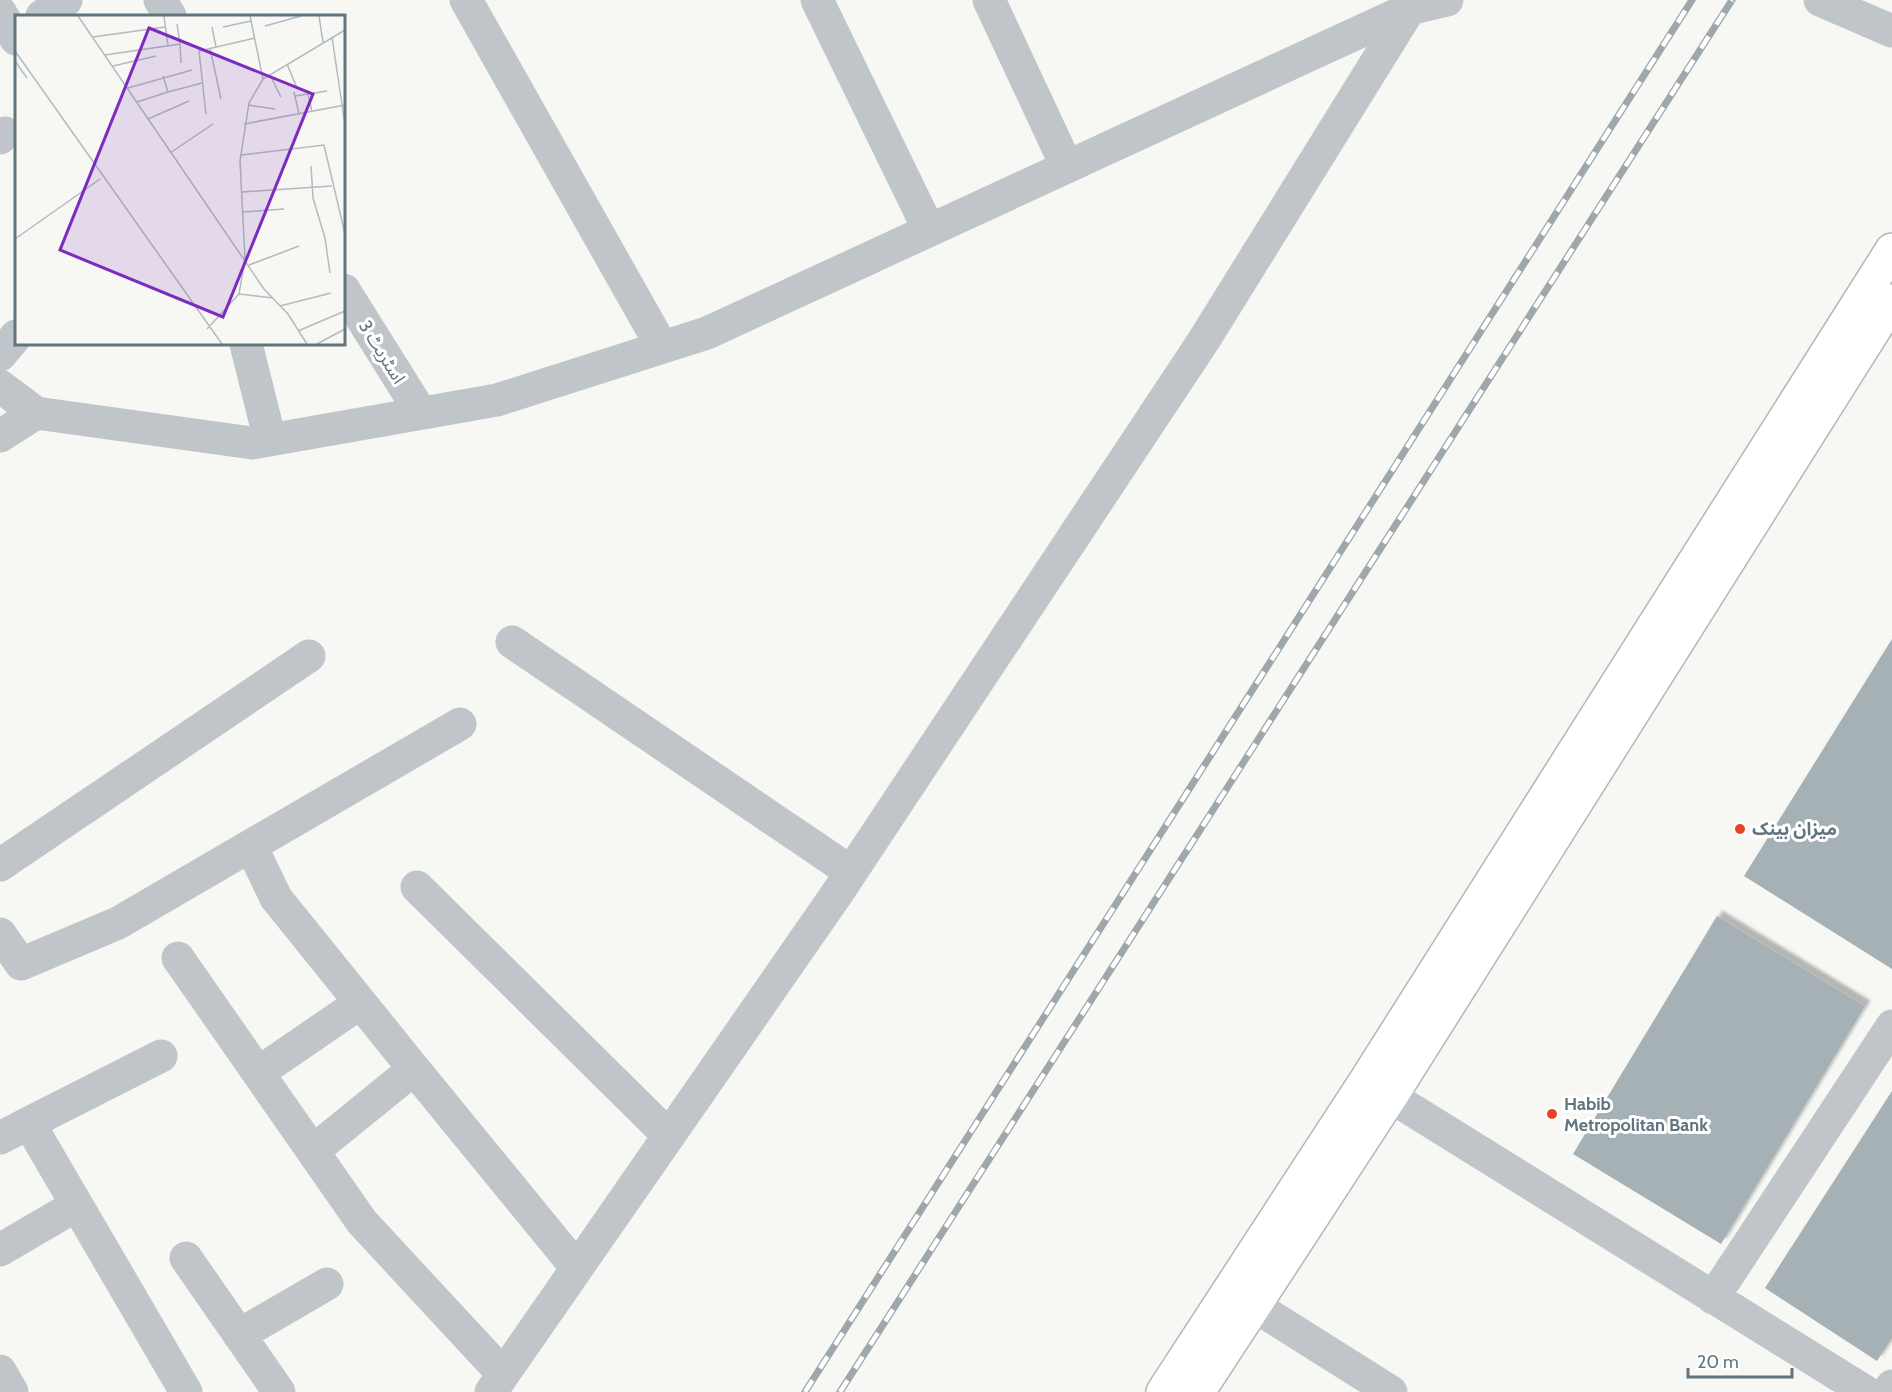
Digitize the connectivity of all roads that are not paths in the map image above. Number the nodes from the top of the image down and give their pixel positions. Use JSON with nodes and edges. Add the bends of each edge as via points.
{"nodes":[{"id":1,"x":66,"y":0,"type":"edge"},
{"id":2,"x":160,"y":0,"type":"edge"},
{"id":3,"x":466,"y":0,"type":"edge"},
{"id":4,"x":817,"y":0,"type":"edge"},
{"id":5,"x":989,"y":0,"type":"edge"},
{"id":6,"x":1448,"y":0,"type":"edge"},
{"id":7,"x":1820,"y":0,"type":"edge"},
{"id":8,"x":1412,"y":4,"type":"edge"},
{"id":9,"x":44,"y":15,"type":"edge"},
{"id":10,"x":169,"y":15,"type":"edge"},
{"id":11,"x":1892,"y":31,"type":"edge"},
{"id":12,"x":1067,"y":167,"type":"junction"},
{"id":13,"x":929,"y":230,"type":"junction"},
{"id":14,"x":1892,"y":250,"type":"edge"},
{"id":15,"x":345,"y":292,"type":"edge"},
{"id":16,"x":1892,"y":302,"type":"edge"},
{"id":17,"x":15,"y":337,"type":"edge"},
{"id":18,"x":246,"y":345,"type":"edge"},
{"id":19,"x":662,"y":347,"type":"junction"},
{"id":20,"x":0,"y":355,"type":"edge"},
{"id":21,"x":0,"y":386,"type":"edge"},
{"id":22,"x":36,"y":413,"type":"junction"},
{"id":23,"x":421,"y":413,"type":"junction"},
{"id":24,"x":0,"y":436,"type":"edge"},
{"id":25,"x":270,"y":440,"type":"junction"},
{"id":26,"x":513,"y":642,"type":"dead end"},
{"id":27,"x":309,"y":656,"type":"dead end"},
{"id":28,"x":460,"y":724,"type":"dead end"},
{"id":29,"x":251,"y":846,"type":"junction"},
{"id":30,"x":0,"y":865,"type":"edge"},
{"id":31,"x":851,"y":872,"type":"junction"},
{"id":32,"x":417,"y":887,"type":"dead end"},
{"id":33,"x":0,"y":934,"type":"edge"},
{"id":34,"x":178,"y":958,"type":"dead end"},
{"id":35,"x":360,"y":1003,"type":"junction"},
{"id":36,"x":1892,"y":1026,"type":"edge"},
{"id":37,"x":161,"y":1056,"type":"dead end"},
{"id":38,"x":414,"y":1069,"type":"junction"},
{"id":39,"x":258,"y":1073,"type":"junction"},
{"id":40,"x":1378,"y":1089,"type":"junction"},
{"id":41,"x":29,"y":1123,"type":"junction"},
{"id":42,"x":668,"y":1135,"type":"junction"},
{"id":43,"x":0,"y":1138,"type":"edge"},
{"id":44,"x":313,"y":1151,"type":"junction"},
{"id":45,"x":75,"y":1206,"type":"junction"},
{"id":46,"x":0,"y":1250,"type":"edge"},
{"id":47,"x":186,"y":1258,"type":"dead end"},
{"id":48,"x":576,"y":1267,"type":"junction"},
{"id":49,"x":327,"y":1284,"type":"dead end"},
{"id":50,"x":1713,"y":1298,"type":"junction"},
{"id":51,"x":1253,"y":1305,"type":"junction"},
{"id":52,"x":239,"y":1335,"type":"junction"},
{"id":53,"x":0,"y":1371,"type":"edge"},
{"id":54,"x":497,"y":1383,"type":"edge"},
{"id":55,"x":1892,"y":1386,"type":"edge"},
{"id":56,"x":12,"y":1392,"type":"edge"},
{"id":57,"x":186,"y":1392,"type":"edge"},
{"id":58,"x":279,"y":1392,"type":"edge"},
{"id":59,"x":1163,"y":1392,"type":"edge"},
{"id":60,"x":1198,"y":1392,"type":"edge"},
{"id":61,"x":1391,"y":1392,"type":"edge"},
{"id":62,"x":1866,"y":1392,"type":"edge"},
{"id":63,"x":1888,"y":1392,"type":"edge"}],
"edges":[{"from":1,"to":9,"type":"street"},
{"from":2,"to":10,"type":"street"},
{"from":3,"to":19,"type":"street"},
{"from":4,"to":13,"type":"street"},
{"from":5,"to":12,"type":"street"},
{"from":6,"to":8,"type":"street"},
{"from":7,"to":11,"type":"street"},
{"from":8,"to":12,"type":"street"},
{"from":8,"to":31,"type":"street","via":[[1204,340]]},
{"from":12,"to":13,"type":"street"},
{"from":13,"to":19,"type":"street","via":[[707,333]]},
{"from":14,"to":40,"type":"main road"},
{"from":15,"to":23,"type":"street","name":"اسٹریٹ 3"},
{"from":16,"to":40,"type":"main road"},
{"from":17,"to":20,"type":"street"},
{"from":18,"to":25,"type":"street"},
{"from":19,"to":23,"type":"street","via":[[497,400]]},
{"from":21,"to":22,"type":"street"},
{"from":22,"to":24,"type":"street"},
{"from":22,"to":25,"type":"street","via":[[252,443]]},
{"from":23,"to":25,"type":"street"},
{"from":26,"to":31,"type":"street"},
{"from":27,"to":30,"type":"street"},
{"from":28,"to":29,"type":"street"},
{"from":29,"to":33,"type":"street","via":[[118,923],[21,964]]},
{"from":29,"to":35,"type":"street","via":[[276,898]]},
{"from":31,"to":42,"type":"street"},
{"from":32,"to":42,"type":"street"},
{"from":34,"to":39,"type":"street"},
{"from":35,"to":38,"type":"street"},
{"from":35,"to":39,"type":"street"},
{"from":36,"to":50,"type":"street"},
{"from":37,"to":41,"type":"street"},
{"from":38,"to":44,"type":"street"},
{"from":38,"to":48,"type":"street"},
{"from":39,"to":44,"type":"street"},
{"from":40,"to":50,"type":"street"},
{"from":40,"to":51,"type":"main road"},
{"from":40,"to":59,"type":"main road"},
{"from":41,"to":43,"type":"street"},
{"from":41,"to":45,"type":"street"},
{"from":42,"to":48,"type":"street"},
{"from":44,"to":54,"type":"street","via":[[362,1222]]},
{"from":45,"to":46,"type":"street"},
{"from":45,"to":57,"type":"street"},
{"from":47,"to":52,"type":"street"},
{"from":48,"to":54,"type":"street"},
{"from":49,"to":52,"type":"street"},
{"from":50,"to":62,"type":"street"},
{"from":51,"to":60,"type":"main road"},
{"from":51,"to":61,"type":"street"},
{"from":52,"to":58,"type":"street"},
{"from":53,"to":56,"type":"street"},
{"from":55,"to":63,"type":"street"}]}
